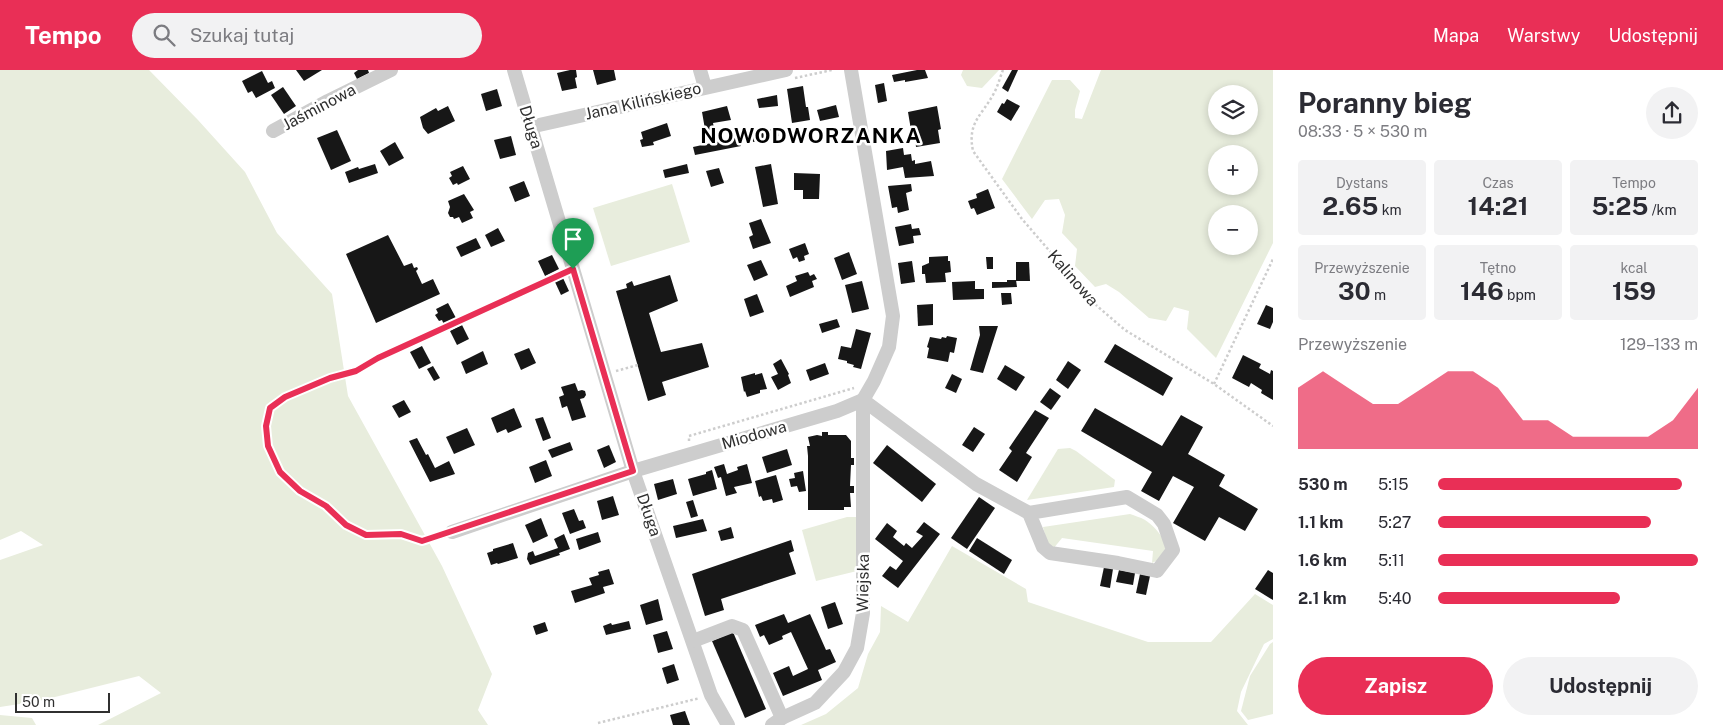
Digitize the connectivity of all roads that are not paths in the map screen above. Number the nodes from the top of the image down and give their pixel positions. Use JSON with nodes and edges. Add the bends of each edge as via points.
{"nodes":[{"id":1,"x":391,"y":70,"type":"edge"},
{"id":2,"x":514,"y":70,"type":"edge"},
{"id":3,"x":700,"y":70,"type":"edge"},
{"id":4,"x":786,"y":70,"type":"edge"},
{"id":5,"x":851,"y":70,"type":"edge"},
{"id":6,"x":705,"y":87,"type":"junction"},
{"id":7,"x":530,"y":126,"type":"junction"},
{"id":8,"x":273,"y":131,"type":"dead end"},
{"id":9,"x":863,"y":400,"type":"junction"},
{"id":10,"x":633,"y":471,"type":"junction"},
{"id":11,"x":1029,"y":513,"type":"junction"},
{"id":12,"x":452,"y":532,"type":"road end"},
{"id":13,"x":692,"y":641,"type":"junction"},
{"id":14,"x":777,"y":721,"type":"edge"},
{"id":15,"x":728,"y":725,"type":"edge"}],
"edges":[{"from":1,"to":8,"type":"street","name":"Jaśminowa"},
{"from":2,"to":7,"type":"street","name":"Długa"},
{"from":3,"to":6,"type":"street"},
{"from":4,"to":6,"type":"street","name":"Jana Kilińskiego"},
{"from":5,"to":9,"type":"street","via":[[892,316],[888,347]]},
{"from":6,"to":7,"type":"street","name":"Jana Kilińskiego"},
{"from":7,"to":10,"type":"street","name":"Długa"},
{"from":9,"to":10,"type":"street","name":"Miodowa","via":[[837,411]]},
{"from":9,"to":11,"type":"street","via":[[978,485]]},
{"from":9,"to":14,"type":"street","name":"Wiejska","via":[[863,613],[857,648],[844,672],[816,702]]},
{"from":10,"to":12,"type":"street","name":"Miodowa"},
{"from":10,"to":13,"type":"street","name":"Długa"},
{"from":11,"to":11,"type":"street","via":[[1127,497],[1157,514],[1173,550],[1157,572],[1050,553],[1043,547]]},
{"from":13,"to":14,"type":"street","via":[[732,626],[744,630]]},
{"from":13,"to":15,"type":"street","name":"Długa","via":[[711,695]]}]}
